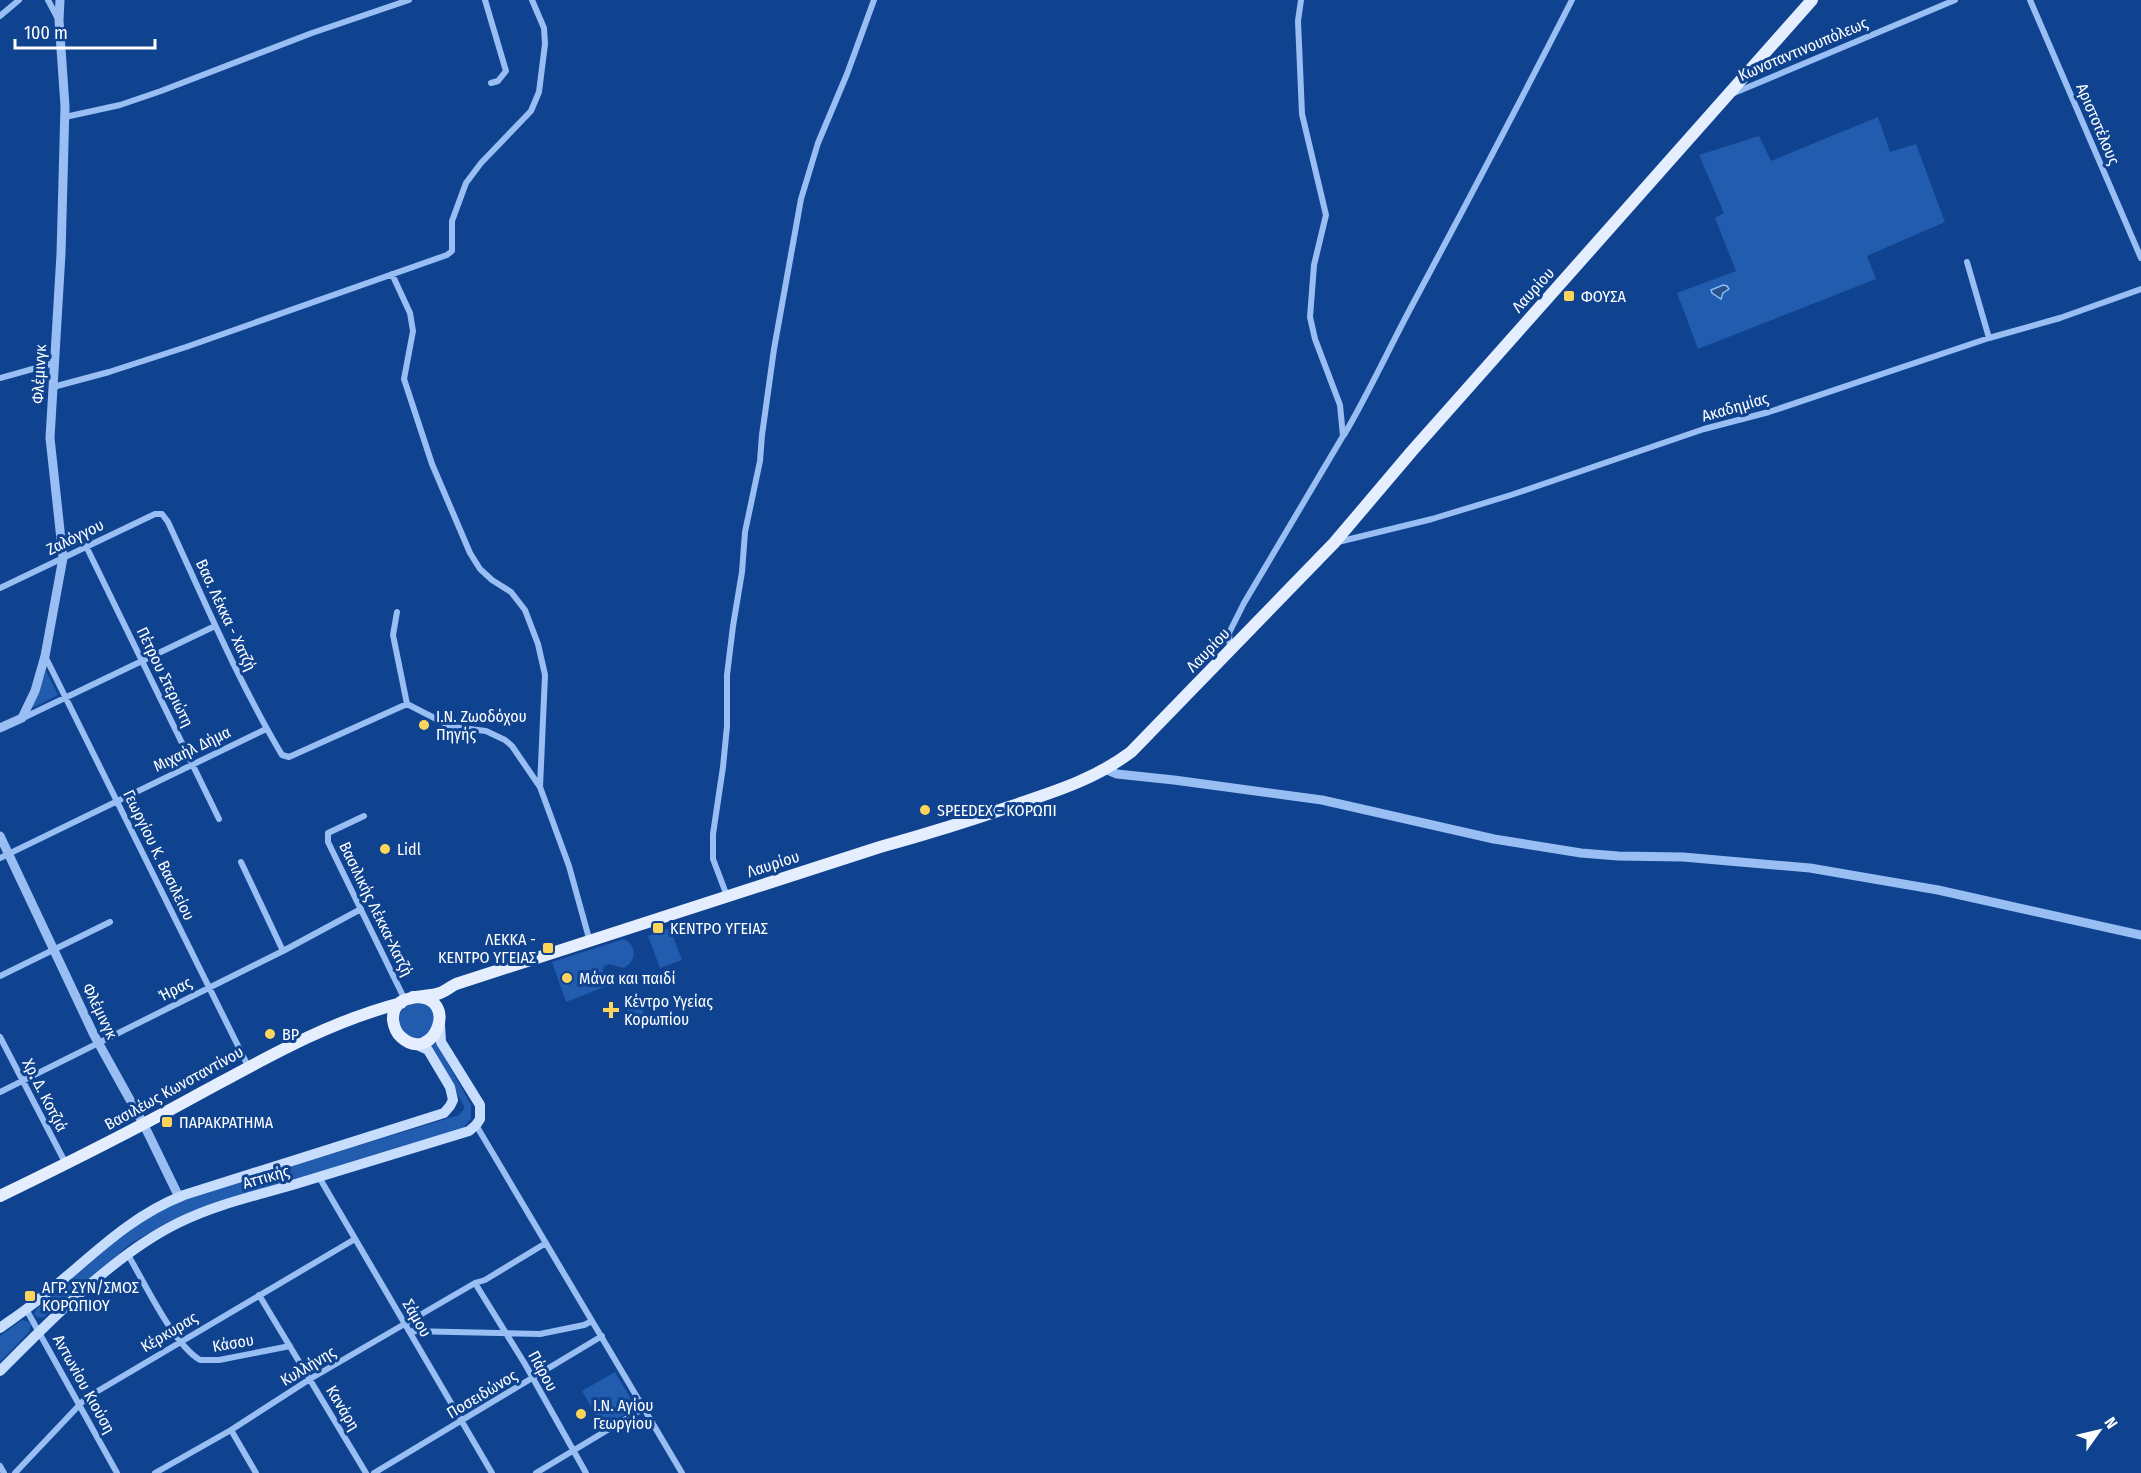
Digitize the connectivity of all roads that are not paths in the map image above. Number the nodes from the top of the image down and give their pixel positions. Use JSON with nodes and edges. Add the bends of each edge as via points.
{"nodes":[{"id":1,"x":19,"y":0,"type":"edge"},
{"id":2,"x":48,"y":0,"type":"edge"},
{"id":3,"x":60,"y":0,"type":"edge"},
{"id":4,"x":409,"y":0,"type":"edge"},
{"id":5,"x":485,"y":0,"type":"edge"},
{"id":6,"x":532,"y":0,"type":"edge"},
{"id":7,"x":874,"y":0,"type":"edge"},
{"id":8,"x":1300,"y":0,"type":"edge"},
{"id":9,"x":1572,"y":0,"type":"edge"},
{"id":10,"x":1812,"y":0,"type":"edge"},
{"id":11,"x":1955,"y":0,"type":"edge"},
{"id":12,"x":2030,"y":0,"type":"edge"},
{"id":13,"x":0,"y":16,"type":"edge"},
{"id":14,"x":59,"y":20,"type":"junction"},
{"id":15,"x":490,"y":83,"type":"dead end"},
{"id":16,"x":1729,"y":96,"type":"junction"},
{"id":17,"x":65,"y":117,"type":"junction"},
{"id":18,"x":2141,"y":258,"type":"edge"},
{"id":19,"x":1967,"y":262,"type":"dead end"},
{"id":20,"x":392,"y":274,"type":"junction"},
{"id":21,"x":2141,"y":289,"type":"edge"},
{"id":22,"x":1989,"y":338,"type":"junction"},
{"id":23,"x":54,"y":363,"type":"junction"},
{"id":24,"x":0,"y":378,"type":"edge"},
{"id":25,"x":54,"y":387,"type":"junction"},
{"id":26,"x":1343,"y":436,"type":"junction"},
{"id":27,"x":162,"y":514,"type":"joint"},
{"id":28,"x":1334,"y":543,"type":"junction"},
{"id":29,"x":86,"y":546,"type":"junction"},
{"id":30,"x":63,"y":558,"type":"junction"},
{"id":31,"x":0,"y":588,"type":"edge"},
{"id":32,"x":397,"y":612,"type":"dead end"},
{"id":33,"x":215,"y":626,"type":"junction"},
{"id":34,"x":1231,"y":650,"type":"junction"},
{"id":35,"x":45,"y":656,"type":"junction"},
{"id":36,"x":141,"y":660,"type":"junction"},
{"id":37,"x":65,"y":696,"type":"junction"},
{"id":38,"x":407,"y":704,"type":"junction"},
{"id":39,"x":22,"y":718,"type":"junction"},
{"id":40,"x":0,"y":728,"type":"edge"},
{"id":41,"x":266,"y":729,"type":"junction"},
{"id":42,"x":192,"y":764,"type":"junction"},
{"id":43,"x":1105,"y":770,"type":"junction"},
{"id":44,"x":540,"y":787,"type":"junction"},
{"id":45,"x":117,"y":801,"type":"junction"},
{"id":46,"x":364,"y":816,"type":"dead end"},
{"id":47,"x":219,"y":819,"type":"dead end"},
{"id":48,"x":0,"y":836,"type":"edge"},
{"id":49,"x":4,"y":856,"type":"edge"},
{"id":50,"x":241,"y":862,"type":"dead end"},
{"id":51,"x":727,"y":896,"type":"junction"},
{"id":52,"x":361,"y":909,"type":"junction"},
{"id":53,"x":110,"y":922,"type":"dead end"},
{"id":54,"x":2141,"y":935,"type":"edge"},
{"id":55,"x":590,"y":942,"type":"junction"},
{"id":56,"x":54,"y":949,"type":"junction"},
{"id":57,"x":283,"y":951,"type":"junction"},
{"id":58,"x":0,"y":976,"type":"edge"},
{"id":59,"x":465,"y":981,"type":"junction"},
{"id":60,"x":208,"y":987,"type":"junction"},
{"id":61,"x":406,"y":1000,"type":"junction"},
{"id":62,"x":367,"y":1013,"type":"junction"},
{"id":63,"x":439,"y":1018,"type":"junction"},
{"id":64,"x":396,"y":1031,"type":"junction"},
{"id":65,"x":0,"y":1037,"type":"edge"},
{"id":66,"x":412,"y":1043,"type":"junction"},
{"id":67,"x":99,"y":1044,"type":"junction"},
{"id":68,"x":248,"y":1066,"type":"junction"},
{"id":69,"x":22,"y":1082,"type":"junction"},
{"id":70,"x":0,"y":1092,"type":"edge"},
{"id":71,"x":144,"y":1125,"type":"junction"},
{"id":72,"x":476,"y":1125,"type":"junction"},
{"id":73,"x":66,"y":1164,"type":"junction"},
{"id":74,"x":318,"y":1177,"type":"junction"},
{"id":75,"x":0,"y":1196,"type":"edge"},
{"id":76,"x":179,"y":1197,"type":"junction"},
{"id":77,"x":355,"y":1239,"type":"junction"},
{"id":78,"x":546,"y":1242,"type":"junction"},
{"id":79,"x":128,"y":1255,"type":"junction"},
{"id":80,"x":475,"y":1283,"type":"junction"},
{"id":81,"x":259,"y":1295,"type":"junction"},
{"id":82,"x":26,"y":1309,"type":"junction"},
{"id":83,"x":592,"y":1321,"type":"junction"},
{"id":84,"x":0,"y":1328,"type":"edge"},
{"id":85,"x":407,"y":1328,"type":"junction"},
{"id":86,"x":40,"y":1331,"type":"junction"},
{"id":87,"x":506,"y":1333,"type":"junction"},
{"id":88,"x":602,"y":1336,"type":"junction"},
{"id":89,"x":180,"y":1341,"type":"junction"},
{"id":90,"x":290,"y":1346,"type":"junction"},
{"id":91,"x":0,"y":1371,"type":"edge"},
{"id":92,"x":310,"y":1379,"type":"junction"},
{"id":93,"x":532,"y":1379,"type":"junction"},
{"id":94,"x":80,"y":1404,"type":"junction"},
{"id":95,"x":644,"y":1408,"type":"junction"},
{"id":96,"x":461,"y":1421,"type":"junction"},
{"id":97,"x":231,"y":1430,"type":"junction"},
{"id":98,"x":574,"y":1451,"type":"junction"},
{"id":99,"x":0,"y":1466,"type":"edge"},
{"id":100,"x":4,"y":1473,"type":"edge"},
{"id":101,"x":15,"y":1473,"type":"edge"},
{"id":102,"x":117,"y":1473,"type":"edge"},
{"id":103,"x":155,"y":1473,"type":"edge"},
{"id":104,"x":256,"y":1473,"type":"edge"},
{"id":105,"x":366,"y":1473,"type":"edge"},
{"id":106,"x":374,"y":1473,"type":"edge"},
{"id":107,"x":492,"y":1473,"type":"edge"},
{"id":108,"x":536,"y":1473,"type":"edge"},
{"id":109,"x":586,"y":1473,"type":"edge"},
{"id":110,"x":682,"y":1473,"type":"edge"}],
"edges":[{"from":1,"to":13,"type":"street"},
{"from":2,"to":14,"type":"street"},
{"from":3,"to":14,"type":"street","name":"Φλέμινγκ"},
{"from":4,"to":17,"type":"street","via":[[120,105]]},
{"from":5,"to":15,"type":"street","via":[[506,71],[498,81]]},
{"from":6,"to":20,"type":"street","via":[[544,28],[545,44],[536,102],[465,183],[452,221],[452,251],[438,260]]},
{"from":7,"to":51,"type":"street","via":[[818,143],[801,199],[774,349],[760,461],[745,532],[727,675],[723,766],[712,834],[714,859]]},
{"from":8,"to":26,"type":"street","via":[[1302,114],[1326,214],[1314,265],[1310,317],[1340,405]]},
{"from":9,"to":26,"type":"street"},
{"from":10,"to":16,"type":"main road","name":"Λαυρίου"},
{"from":11,"to":16,"type":"street","name":"Κωνσταντινουπόλεως"},
{"from":12,"to":18,"type":"street","name":"Αριστοτέλους"},
{"from":14,"to":17,"type":"street","name":"Φλέμινγκ"},
{"from":16,"to":28,"type":"main road","name":"Λαυρίου"},
{"from":17,"to":23,"type":"street","name":"Φλέμινγκ"},
{"from":19,"to":22,"type":"street"},
{"from":20,"to":25,"type":"street","via":[[186,347]]},
{"from":20,"to":44,"type":"street","via":[[410,313],[413,331],[404,379],[432,464],[470,553],[480,568],[512,592],[525,610],[538,644],[545,675]]},
{"from":21,"to":22,"type":"street","name":"Ακαδημίας"},
{"from":22,"to":28,"type":"street","name":"Ακαδημίας","via":[[1511,495]]},
{"from":23,"to":24,"type":"street"},
{"from":23,"to":25,"type":"street","name":"Φλέμινγκ"},
{"from":25,"to":30,"type":"street","name":"Φλέμινγκ","via":[[50,438]]},
{"from":26,"to":34,"type":"street","via":[[1239,613],[1229,633]]},
{"from":27,"to":29,"type":"street","name":"Ζαλόγγου"},
{"from":27,"to":33,"type":"street","name":"Βασ. Λέκκα - Χατζή"},
{"from":28,"to":34,"type":"main road","name":"Λαυρίου"},
{"from":29,"to":30,"type":"street","name":"Ζαλόγγου"},
{"from":29,"to":36,"type":"street","name":"Πέτρου Στεριώτη"},
{"from":30,"to":31,"type":"street","name":"Ζαλόγγου"},
{"from":30,"to":35,"type":"street","name":"Φλέμινγκ"},
{"from":32,"to":38,"type":"street","via":[[393,635]]},
{"from":33,"to":36,"type":"street"},
{"from":33,"to":41,"type":"street","name":"Βασ. Λέκκα - Χατζή"},
{"from":34,"to":43,"type":"main road","name":"Λαυρίου","via":[[1131,752]]},
{"from":35,"to":37,"type":"street","name":"Γεωργίου Κ. Βασιλείου"},
{"from":35,"to":39,"type":"street","name":"Φλέμινγκ"},
{"from":36,"to":37,"type":"street"},
{"from":36,"to":42,"type":"street","name":"Πέτρου Στεριώτη"},
{"from":37,"to":39,"type":"street"},
{"from":37,"to":45,"type":"street","name":"Γεωργίου Κ. Βασιλείου"},
{"from":38,"to":41,"type":"street","name":"Βασ. Λέκκα - Χατζή","via":[[289,757],[282,755]]},
{"from":38,"to":44,"type":"street","via":[[452,727],[486,731],[505,740]]},
{"from":39,"to":40,"type":"street"},
{"from":41,"to":42,"type":"street","name":"Μιχαήλ Δήμα"},
{"from":42,"to":45,"type":"street","name":"Μιχαήλ Δήμα"},
{"from":42,"to":47,"type":"street","name":"Πέτρου Στεριώτη"},
{"from":43,"to":51,"type":"main road","name":"Λαυρίου","via":[[1075,785],[965,822]]},
{"from":43,"to":54,"type":"street","via":[[1323,800],[1494,839],[1581,853],[1729,861],[1842,873]]},
{"from":44,"to":55,"type":"street"},
{"from":45,"to":49,"type":"street","name":"Μιχαήλ Δήμα"},
{"from":45,"to":60,"type":"street","name":"Γεωργίου Κ. Βασιλείου"},
{"from":46,"to":52,"type":"street","name":"Βασιλικής Λέκκα-Χατζή","via":[[327,837]]},
{"from":48,"to":49,"type":"street","name":"Φλέμινγκ"},
{"from":49,"to":56,"type":"street","name":"Φλέμινγκ"},
{"from":50,"to":57,"type":"street"},
{"from":51,"to":55,"type":"main road","name":"Λαυρίου"},
{"from":52,"to":57,"type":"street","name":"Ήρας"},
{"from":52,"to":61,"type":"street","name":"Βασιλικής Λέκκα-Χατζή"},
{"from":53,"to":56,"type":"street"},
{"from":55,"to":59,"type":"main road","name":"Λαυρίου"},
{"from":56,"to":58,"type":"street"},
{"from":56,"to":67,"type":"street","name":"Φλέμινγκ"},
{"from":57,"to":60,"type":"street","name":"Ήρας"},
{"from":59,"to":61,"type":"main road","name":"Λαυρίου","via":[[437,994]]},
{"from":59,"to":63,"type":"main road","via":[[447,997]]},
{"from":60,"to":67,"type":"street","name":"Ήρας"},
{"from":60,"to":68,"type":"street","name":"Γεωργίου Κ. Βασιλείου"},
{"from":61,"to":62,"type":"main road","name":"Βασιλέως Κωνσταντίνου"},
{"from":61,"to":63,"type":"main road","via":[[427,999],[435,1006]]},
{"from":61,"to":64,"type":"main road","via":[[393,1016]]},
{"from":62,"to":64,"type":"main road","via":[[384,1016]]},
{"from":62,"to":68,"type":"main road","name":"Βασιλέως Κωνσταντίνου","via":[[285,1046]]},
{"from":63,"to":66,"type":"main road","via":[[432,1038]]},
{"from":63,"to":72,"type":"main road","via":[[441,1042],[480,1106],[481,1116]]},
{"from":64,"to":66,"type":"main road"},
{"from":65,"to":69,"type":"street","name":"Χρ. Δ. Κοτζιά"},
{"from":66,"to":76,"type":"main road","name":"Αττικής","via":[[428,1050],[450,1087],[453,1100],[444,1113]]},
{"from":67,"to":69,"type":"street","name":"Ήρας"},
{"from":67,"to":71,"type":"street","name":"Φλέμινγκ"},
{"from":68,"to":71,"type":"main road","name":"Βασιλέως Κωνσταντίνου"},
{"from":69,"to":70,"type":"street","name":"Ήρας"},
{"from":69,"to":73,"type":"street","name":"Χρ. Δ. Κοτζιά"},
{"from":71,"to":73,"type":"main road","name":"Βασιλέως Κωνσταντίνου"},
{"from":71,"to":76,"type":"street","name":"Φλέμινγκ"},
{"from":72,"to":74,"type":"main road","name":"Αττικής","via":[[469,1131]]},
{"from":72,"to":78,"type":"street"},
{"from":73,"to":75,"type":"main road","name":"Βασιλέως Κωνσταντίνου"},
{"from":74,"to":77,"type":"street","name":"Σάμου"},
{"from":74,"to":79,"type":"main road","name":"Αττικής","via":[[179,1222]]},
{"from":76,"to":82,"type":"main road","name":"Αττικής","via":[[128,1225]]},
{"from":77,"to":81,"type":"street","name":"Κέρκυρας"},
{"from":77,"to":85,"type":"street","name":"Σάμου"},
{"from":78,"to":80,"type":"street","name":"Κυλλήνης"},
{"from":78,"to":83,"type":"street"},
{"from":79,"to":86,"type":"main road","name":"Αττικής"},
{"from":79,"to":89,"type":"street","name":"Κάσου"},
{"from":80,"to":85,"type":"street","name":"Κυλλήνης"},
{"from":80,"to":87,"type":"street","name":"Πάρου"},
{"from":81,"to":89,"type":"street","name":"Κέρκυρας"},
{"from":81,"to":90,"type":"street","name":"Κανάρη"},
{"from":82,"to":84,"type":"main road","name":"Αττικής"},
{"from":82,"to":86,"type":"street","name":"Αντωνίου Κιούση"},
{"from":83,"to":87,"type":"street","via":[[540,1334]]},
{"from":83,"to":88,"type":"street"},
{"from":85,"to":87,"type":"street"},
{"from":85,"to":92,"type":"street","name":"Κυλλήνης"},
{"from":85,"to":96,"type":"street","name":"Σάμου"},
{"from":86,"to":91,"type":"main road","name":"Αττικής"},
{"from":86,"to":94,"type":"street","name":"Αντωνίου Κιούση"},
{"from":87,"to":93,"type":"street","name":"Πάρου"},
{"from":88,"to":93,"type":"street","name":"Ποσειδώνος"},
{"from":88,"to":95,"type":"street"},
{"from":89,"to":90,"type":"street","name":"Κάσου","via":[[195,1357],[209,1361]]},
{"from":89,"to":94,"type":"street","name":"Κέρκυρας"},
{"from":90,"to":92,"type":"street","name":"Κανάρη"},
{"from":92,"to":97,"type":"street","name":"Κυλλήνης"},
{"from":92,"to":105,"type":"street","name":"Κανάρη"},
{"from":93,"to":96,"type":"street","name":"Ποσειδώνος"},
{"from":93,"to":98,"type":"street","name":"Πάρου"},
{"from":94,"to":101,"type":"street","name":"Κέρκυρας"},
{"from":94,"to":102,"type":"street","name":"Αντωνίου Κιούση"},
{"from":95,"to":98,"type":"street"},
{"from":95,"to":110,"type":"street"},
{"from":96,"to":106,"type":"street","name":"Ποσειδώνος"},
{"from":96,"to":107,"type":"street","name":"Σάμου"},
{"from":97,"to":103,"type":"street","name":"Κυλλήνης"},
{"from":97,"to":104,"type":"street"},
{"from":98,"to":108,"type":"street"},
{"from":98,"to":109,"type":"street","name":"Πάρου"},
{"from":99,"to":100,"type":"street"}]}
